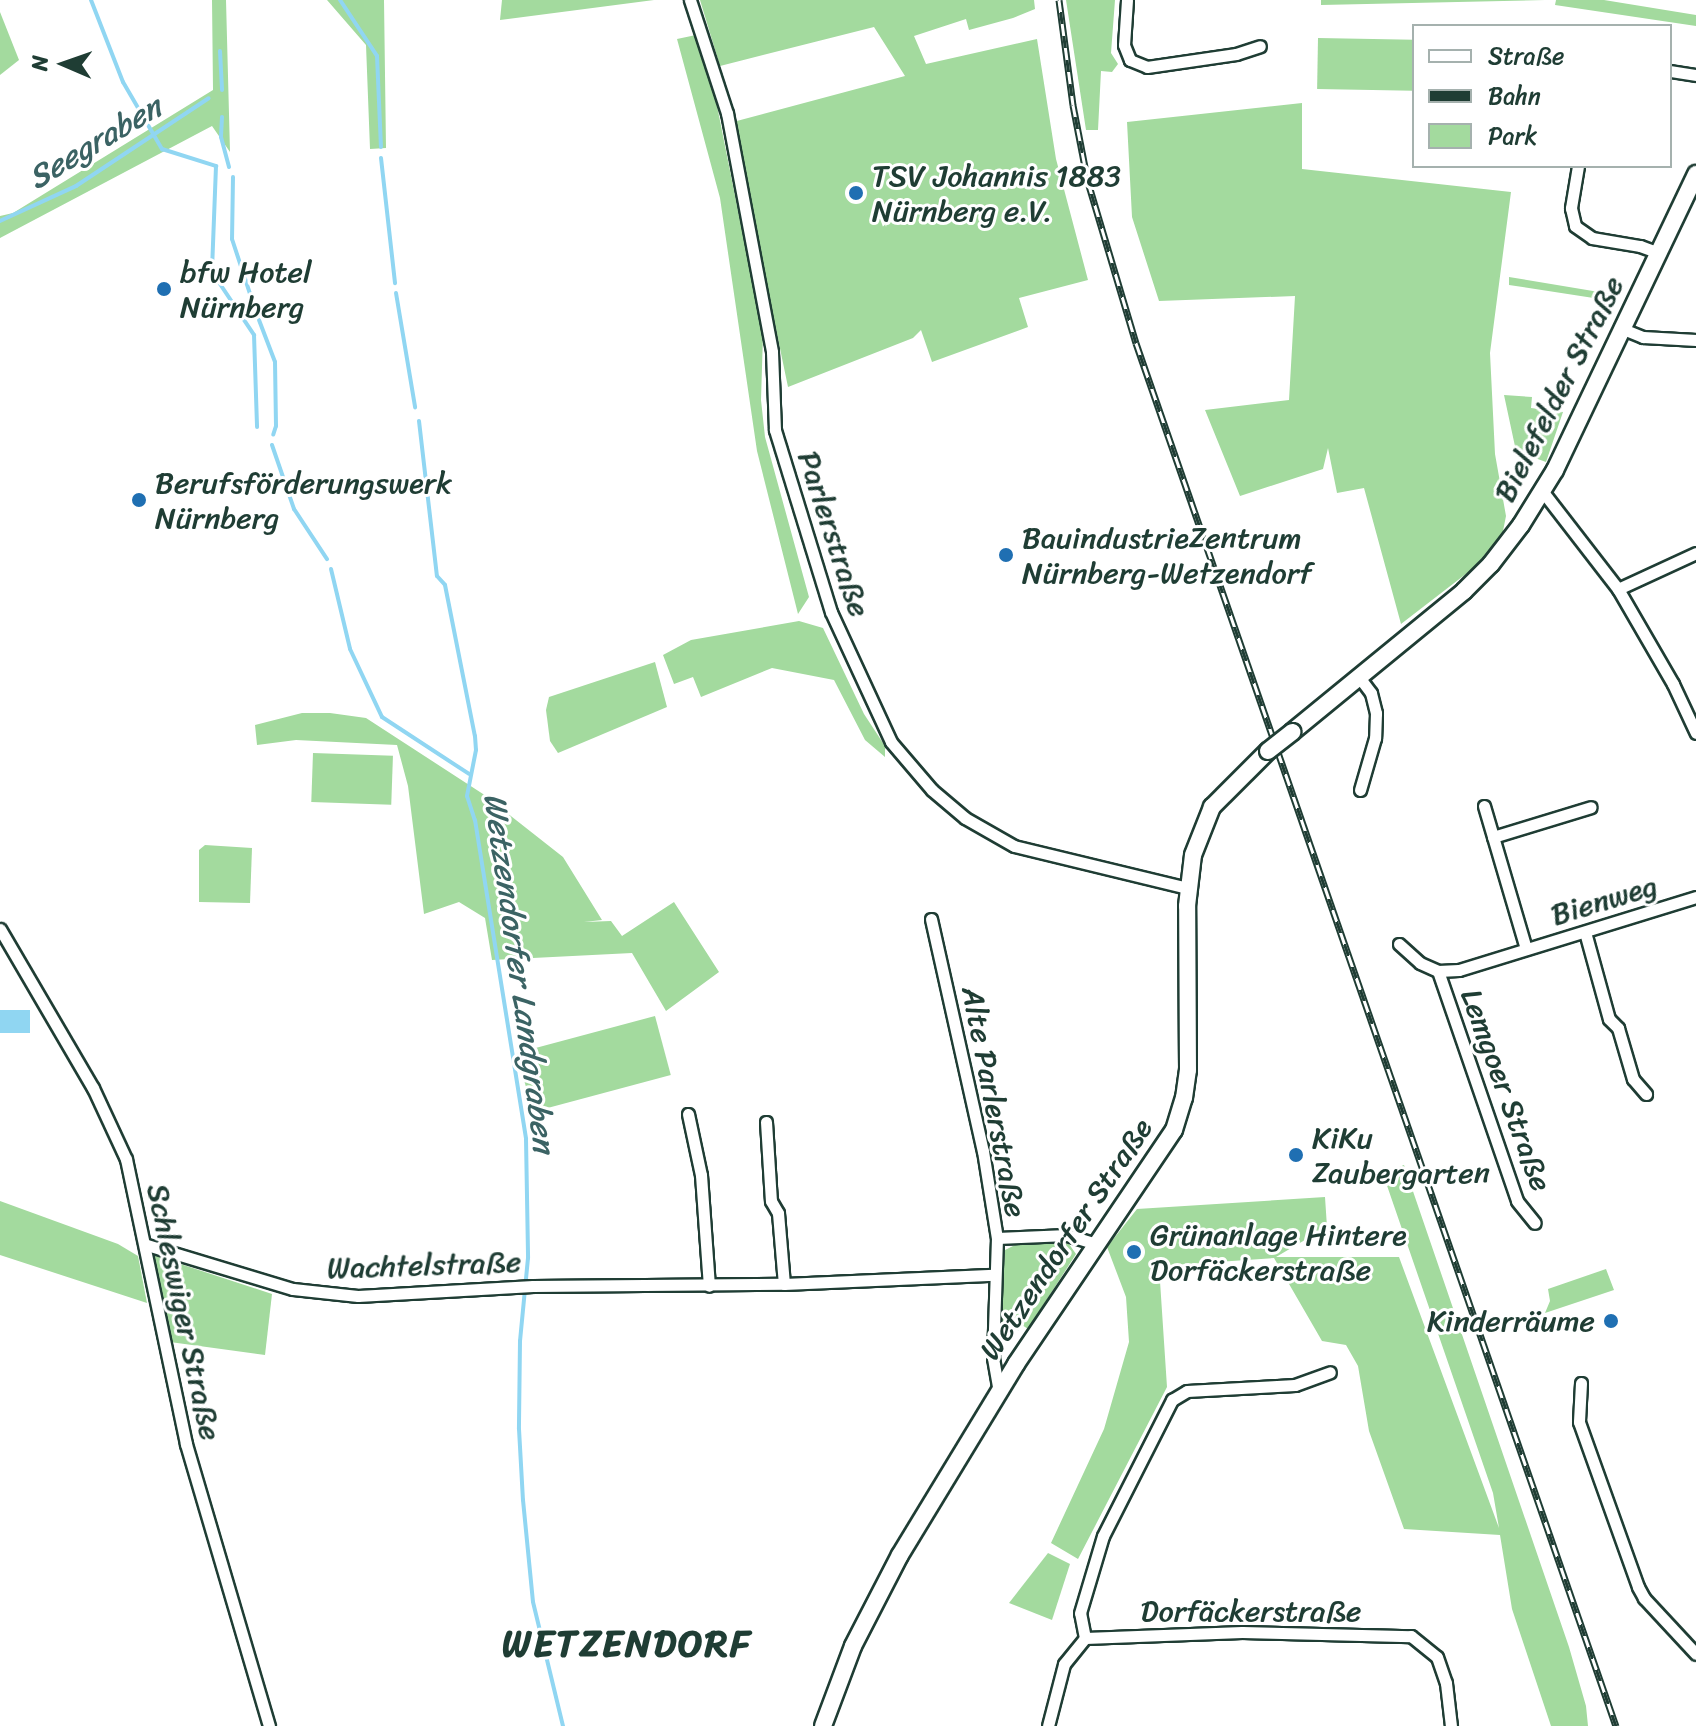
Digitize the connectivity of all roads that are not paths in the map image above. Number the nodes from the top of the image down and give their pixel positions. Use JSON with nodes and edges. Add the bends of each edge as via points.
{"nodes":[{"id":1,"x":690,"y":0,"type":"edge"},
{"id":2,"x":1127,"y":0,"type":"edge"},
{"id":3,"x":1260,"y":46,"type":"dead end"},
{"id":4,"x":1672,"y":71,"type":"edge"},
{"id":5,"x":1696,"y":75,"type":"edge"},
{"id":6,"x":1578,"y":168,"type":"edge"},
{"id":7,"x":1696,"y":174,"type":"edge"},
{"id":8,"x":1659,"y":253,"type":"junction"},
{"id":9,"x":1623,"y":329,"type":"junction"},
{"id":10,"x":1696,"y":340,"type":"edge"},
{"id":11,"x":1543,"y":492,"type":"junction"},
{"id":12,"x":1696,"y":553,"type":"edge"},
{"id":13,"x":1618,"y":589,"type":"junction"},
{"id":14,"x":1359,"y":677,"type":"junction"},
{"id":15,"x":1331,"y":700,"type":"joint"},
{"id":16,"x":1696,"y":733,"type":"edge"},
{"id":17,"x":1360,"y":790,"type":"dead end"},
{"id":18,"x":1484,"y":806,"type":"dead end"},
{"id":19,"x":1591,"y":807,"type":"dead end"},
{"id":20,"x":1493,"y":837,"type":"junction"},
{"id":21,"x":1188,"y":888,"type":"junction"},
{"id":22,"x":1696,"y":897,"type":"edge"},
{"id":23,"x":931,"y":919,"type":"dead end"},
{"id":24,"x":0,"y":929,"type":"edge"},
{"id":25,"x":1585,"y":932,"type":"junction"},
{"id":26,"x":1399,"y":944,"type":"dead end"},
{"id":27,"x":1526,"y":949,"type":"junction"},
{"id":28,"x":1438,"y":971,"type":"junction"},
{"id":29,"x":1646,"y":1094,"type":"dead end"},
{"id":30,"x":688,"y":1114,"type":"dead end"},
{"id":31,"x":766,"y":1122,"type":"dead end"},
{"id":32,"x":1535,"y":1223,"type":"dead end"},
{"id":33,"x":997,"y":1238,"type":"junction"},
{"id":34,"x":1096,"y":1244,"type":"junction"},
{"id":35,"x":147,"y":1245,"type":"junction"},
{"id":36,"x":994,"y":1275,"type":"junction"},
{"id":37,"x":784,"y":1284,"type":"junction"},
{"id":38,"x":709,"y":1286,"type":"junction"},
{"id":39,"x":1330,"y":1372,"type":"dead end"},
{"id":40,"x":1581,"y":1383,"type":"dead end"},
{"id":41,"x":999,"y":1392,"type":"junction"},
{"id":42,"x":1085,"y":1638,"type":"junction"},
{"id":43,"x":1696,"y":1654,"type":"edge"},
{"id":44,"x":269,"y":1726,"type":"edge"},
{"id":45,"x":823,"y":1726,"type":"edge"},
{"id":46,"x":1048,"y":1726,"type":"edge"},
{"id":47,"x":1451,"y":1726,"type":"edge"}],
"edges":[{"from":1,"to":21,"type":"street","name":"Parlerstraße","via":[[727,113],[772,352],[775,430],[831,612],[891,742],[954,809],[1014,846]]},
{"from":2,"to":3,"type":"street","via":[[1124,45],[1130,60],[1147,67]]},
{"from":4,"to":5,"type":"street"},
{"from":6,"to":8,"type":"street","via":[[1571,208],[1581,233]]},
{"from":7,"to":8,"type":"street","name":"Bielefelder Straße"},
{"from":8,"to":9,"type":"street","name":"Bielefelder Straße"},
{"from":9,"to":10,"type":"street","via":[[1643,337]]},
{"from":9,"to":11,"type":"street","name":"Bielefelder Straße"},
{"from":11,"to":13,"type":"street"},
{"from":11,"to":14,"type":"street","name":"Bielefelder Straße","via":[[1479,577]]},
{"from":12,"to":13,"type":"street"},
{"from":13,"to":16,"type":"street"},
{"from":14,"to":15,"type":"street","name":"Bielefelder Straße"},
{"from":14,"to":17,"type":"street","via":[[1371,693],[1376,713],[1375,738]]},
{"from":15,"to":21,"type":"street","name":"Wetzendorfer Straße","bridge":true,"via":[[1268,751],[1212,807],[1196,842]]},
{"from":18,"to":20,"type":"street","name":"Bienweg"},
{"from":19,"to":20,"type":"street"},
{"from":20,"to":27,"type":"street","name":"Bienweg"},
{"from":21,"to":34,"type":"street","name":"Wetzendorfer Straße","via":[[1189,1051],[1184,1098],[1167,1144]]},
{"from":22,"to":25,"type":"street","name":"Bienweg"},
{"from":23,"to":33,"type":"street","name":"Alte Parlerstraße"},
{"from":24,"to":35,"type":"street","name":"Schleswiger Straße","via":[[43,998],[118,1141]]},
{"from":25,"to":27,"type":"street","name":"Bienweg"},
{"from":25,"to":29,"type":"street","via":[[1609,1019],[1618,1028],[1633,1079]]},
{"from":26,"to":28,"type":"street"},
{"from":27,"to":28,"type":"street","name":"Bienweg","via":[[1459,970]]},
{"from":28,"to":32,"type":"street","name":"Lemgoer Straße","via":[[1517,1201]]},
{"from":30,"to":38,"type":"street","via":[[701,1175]]},
{"from":31,"to":37,"type":"street"},
{"from":33,"to":34,"type":"street","via":[[1067,1235]]},
{"from":33,"to":36,"type":"street","name":"Alte Parlerstraße"},
{"from":34,"to":41,"type":"street","name":"Wetzendorfer Straße"},
{"from":35,"to":38,"type":"street","name":"Wachtelstraße","via":[[318,1293],[405,1296],[533,1286]]},
{"from":35,"to":44,"type":"street","name":"Schleswiger Straße","via":[[186,1444]]},
{"from":36,"to":37,"type":"street","name":"Wachtelstraße"},
{"from":36,"to":41,"type":"street","name":"Alte Parlerstraße","via":[[993,1358]]},
{"from":37,"to":38,"type":"street","name":"Wachtelstraße"},
{"from":39,"to":42,"type":"street","via":[[1295,1385],[1197,1390],[1172,1400],[1103,1536],[1080,1613]]},
{"from":40,"to":43,"type":"street","via":[[1579,1422],[1638,1587]]},
{"from":41,"to":45,"type":"street","name":"Wetzendorfer Straße","via":[[876,1597]]},
{"from":42,"to":46,"type":"street","via":[[1064,1664]]},
{"from":42,"to":47,"type":"street","name":"Dorfäckerstraße","via":[[1242,1632],[1411,1636],[1435,1653],[1446,1683]]}]}
